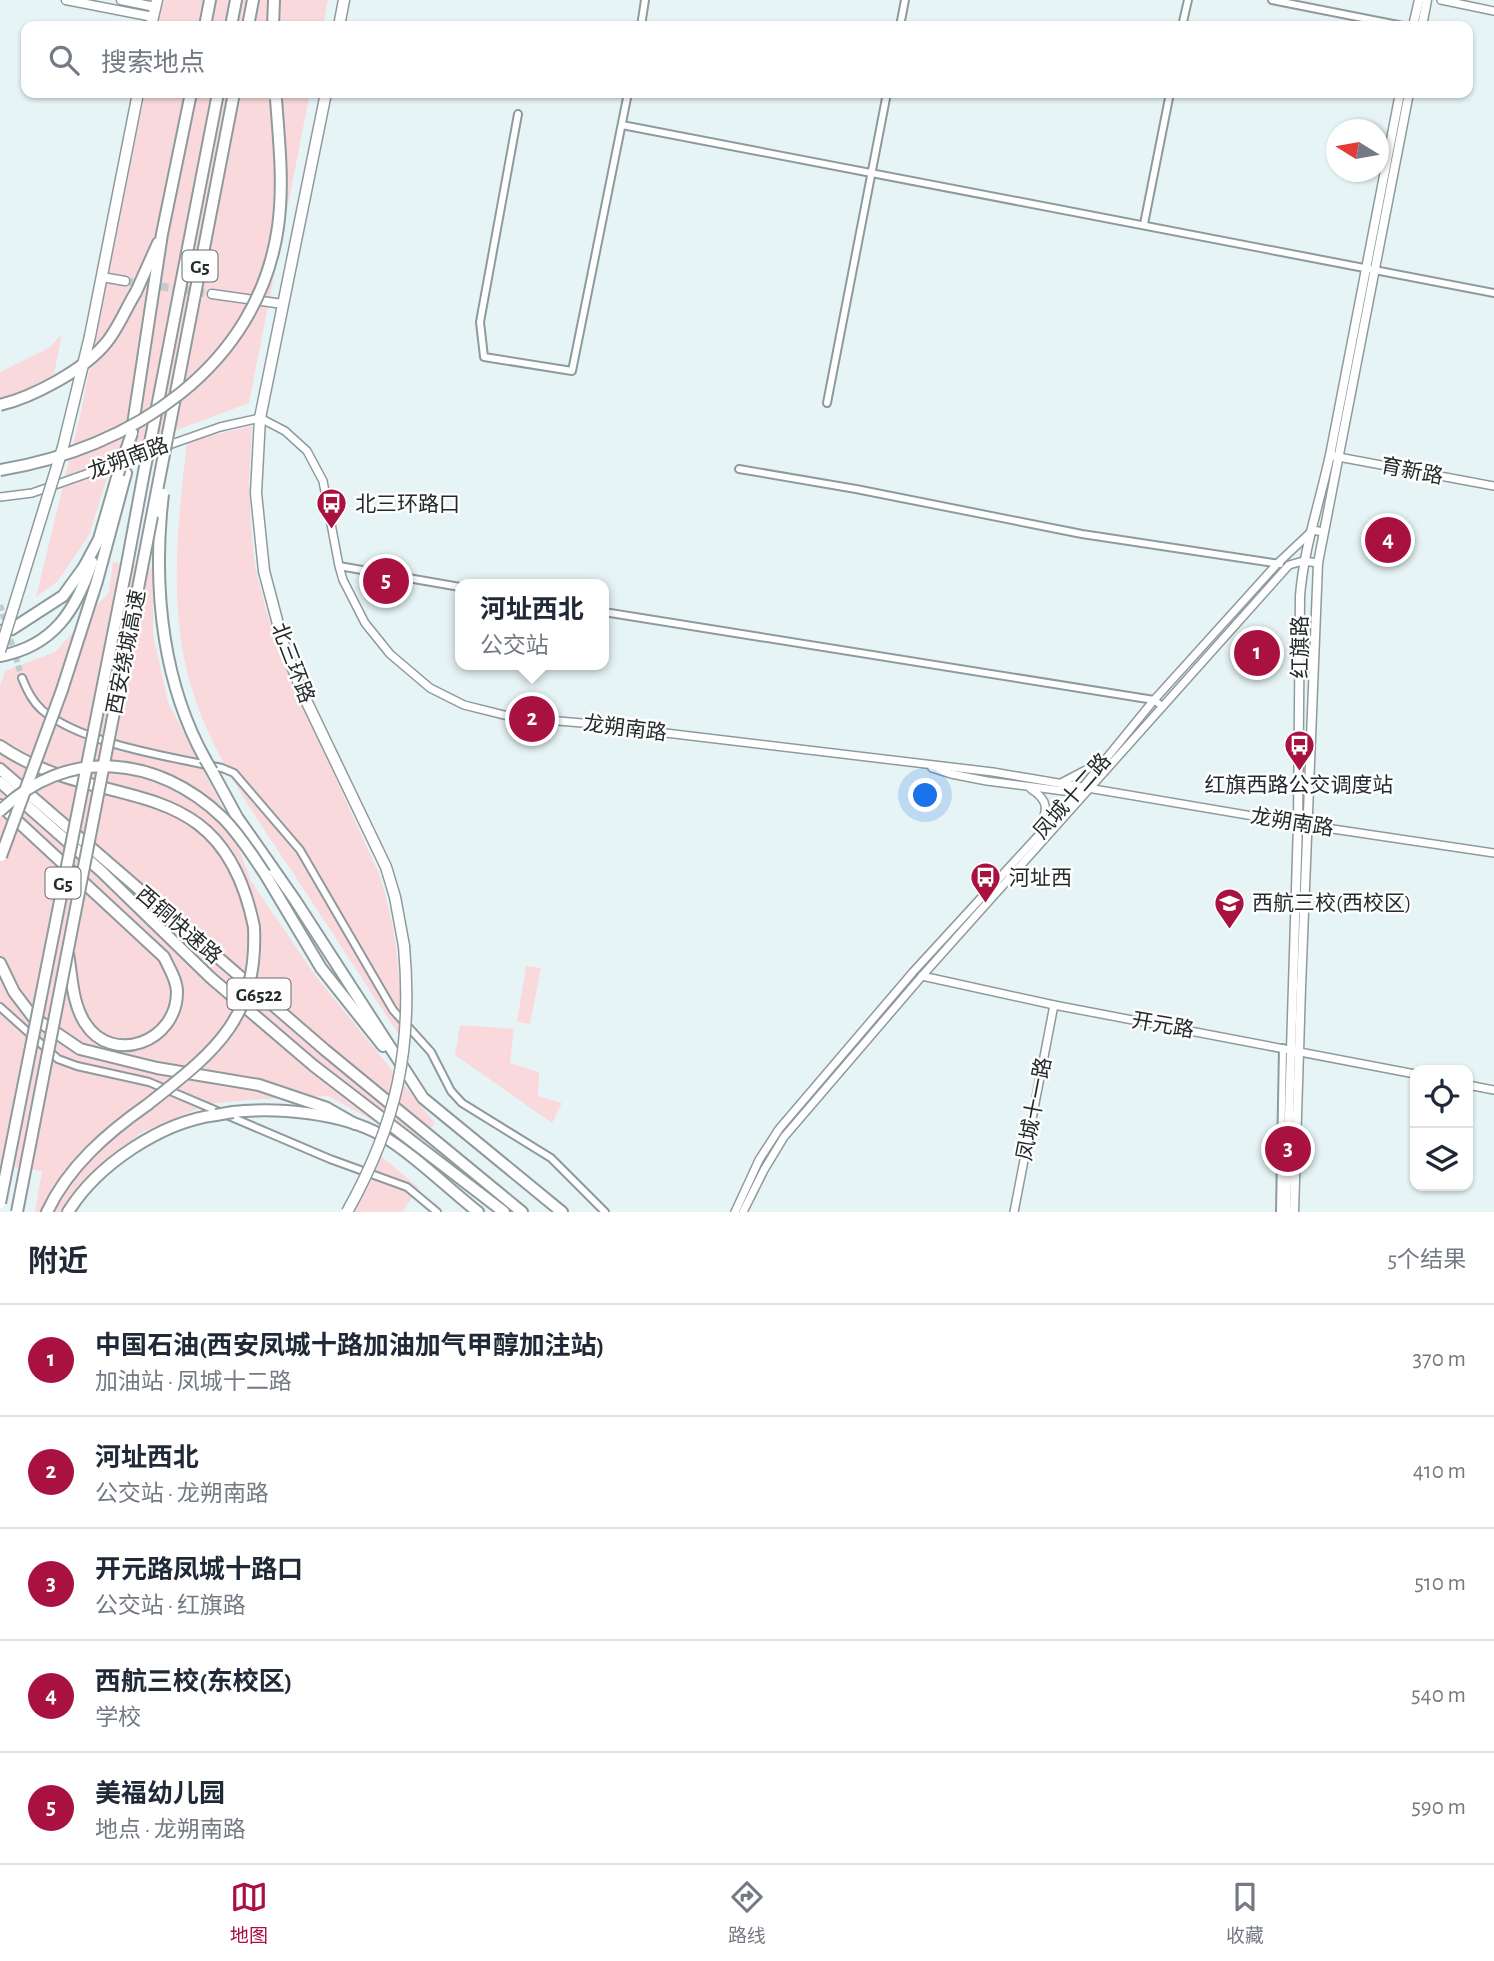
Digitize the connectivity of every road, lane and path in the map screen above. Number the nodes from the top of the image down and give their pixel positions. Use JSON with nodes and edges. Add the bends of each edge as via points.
{"nodes":[{"id":1,"x":66,"y":0,"type":"edge"},
{"id":2,"x":121,"y":0,"type":"edge"},
{"id":3,"x":211,"y":0,"type":"edge"},
{"id":4,"x":236,"y":0,"type":"edge"},
{"id":5,"x":253,"y":0,"type":"edge"},
{"id":6,"x":274,"y":0,"type":"edge"},
{"id":7,"x":344,"y":0,"type":"edge"},
{"id":8,"x":646,"y":0,"type":"edge"},
{"id":9,"x":905,"y":0,"type":"edge"},
{"id":10,"x":1188,"y":0,"type":"edge"},
{"id":11,"x":1272,"y":0,"type":"edge"},
{"id":12,"x":1419,"y":0,"type":"edge"},
{"id":13,"x":1427,"y":0,"type":"edge"},
{"id":14,"x":1441,"y":0,"type":"edge"},
{"id":15,"x":1494,"y":11,"type":"edge"},
{"id":16,"x":154,"y":12,"type":"edge"},
{"id":17,"x":206,"y":21,"type":"edge"},
{"id":18,"x":232,"y":21,"type":"edge"},
{"id":19,"x":248,"y":21,"type":"edge"},
{"id":20,"x":273,"y":21,"type":"edge"},
{"id":21,"x":340,"y":21,"type":"edge"},
{"id":22,"x":641,"y":21,"type":"edge"},
{"id":23,"x":901,"y":21,"type":"edge"},
{"id":24,"x":1183,"y":21,"type":"edge"},
{"id":25,"x":1378,"y":21,"type":"edge"},
{"id":26,"x":1414,"y":21,"type":"edge"},
{"id":27,"x":1423,"y":21,"type":"edge"},
{"id":28,"x":137,"y":98,"type":"edge"},
{"id":29,"x":190,"y":98,"type":"edge"},
{"id":30,"x":217,"y":98,"type":"edge"},
{"id":31,"x":233,"y":98,"type":"edge"},
{"id":32,"x":276,"y":98,"type":"edge"},
{"id":33,"x":325,"y":98,"type":"edge"},
{"id":34,"x":627,"y":98,"type":"edge"},
{"id":35,"x":886,"y":98,"type":"edge"},
{"id":36,"x":1169,"y":98,"type":"edge"},
{"id":37,"x":1400,"y":98,"type":"edge"},
{"id":38,"x":1408,"y":98,"type":"edge"},
{"id":39,"x":518,"y":114,"type":"dead end"},
{"id":40,"x":622,"y":125,"type":"junction"},
{"id":41,"x":872,"y":173,"type":"junction"},
{"id":42,"x":1144,"y":224,"type":"junction"},
{"id":43,"x":162,"y":234,"type":"junction"},
{"id":44,"x":1370,"y":270,"type":"junction"},
{"id":45,"x":102,"y":277,"type":"junction"},
{"id":46,"x":125,"y":281,"type":"tunnel mouth"},
{"id":47,"x":1494,"y":293,"type":"edge"},
{"id":48,"x":212,"y":294,"type":"tunnel mouth"},
{"id":49,"x":283,"y":304,"type":"junction"},
{"id":50,"x":827,"y":402,"type":"dead end"},
{"id":51,"x":0,"y":405,"type":"edge"},
{"id":52,"x":260,"y":418,"type":"junction"},
{"id":53,"x":167,"y":439,"type":"junction"},
{"id":54,"x":1334,"y":456,"type":"junction"},
{"id":55,"x":739,"y":469,"type":"dead end"},
{"id":56,"x":0,"y":470,"type":"edge"},
{"id":57,"x":122,"y":474,"type":"junction"},
{"id":58,"x":1494,"y":486,"type":"edge"},
{"id":59,"x":0,"y":497,"type":"edge"},
{"id":60,"x":1312,"y":530,"type":"junction"},
{"id":61,"x":1323,"y":532,"type":"junction"},
{"id":62,"x":99,"y":539,"type":"junction"},
{"id":63,"x":1303,"y":561,"type":"junction"},
{"id":64,"x":1318,"y":563,"type":"junction"},
{"id":65,"x":1277,"y":564,"type":"junction"},
{"id":66,"x":1289,"y":565,"type":"junction"},
{"id":67,"x":339,"y":566,"type":"junction"},
{"id":68,"x":455,"y":586,"type":"edge"},
{"id":69,"x":609,"y":613,"type":"edge"},
{"id":70,"x":0,"y":631,"type":"edge"},
{"id":71,"x":0,"y":651,"type":"edge"},
{"id":72,"x":0,"y":656,"type":"edge"},
{"id":73,"x":22,"y":678,"type":"tunnel mouth"},
{"id":74,"x":1154,"y":700,"type":"junction"},
{"id":75,"x":1162,"y":706,"type":"junction"},
{"id":76,"x":0,"y":746,"type":"edge"},
{"id":77,"x":1103,"y":761,"type":"junction"},
{"id":78,"x":925,"y":765,"type":"junction"},
{"id":79,"x":0,"y":769,"type":"edge"},
{"id":80,"x":0,"y":782,"type":"edge"},
{"id":81,"x":1061,"y":783,"type":"junction"},
{"id":82,"x":1027,"y":787,"type":"junction"},
{"id":83,"x":1087,"y":788,"type":"junction"},
{"id":84,"x":1076,"y":794,"type":"junction"},
{"id":85,"x":0,"y":805,"type":"edge"},
{"id":86,"x":0,"y":811,"type":"edge"},
{"id":87,"x":1302,"y":824,"type":"junction"},
{"id":88,"x":1038,"y":835,"type":"junction"},
{"id":89,"x":1494,"y":853,"type":"edge"},
{"id":90,"x":0,"y":858,"type":"edge"},
{"id":91,"x":68,"y":954,"type":"junction"},
{"id":92,"x":0,"y":963,"type":"edge"},
{"id":93,"x":911,"y":975,"type":"junction"},
{"id":94,"x":922,"y":976,"type":"junction"},
{"id":95,"x":1054,"y":1005,"type":"junction"},
{"id":96,"x":0,"y":1007,"type":"edge"},
{"id":97,"x":1290,"y":1049,"type":"junction"},
{"id":98,"x":1410,"y":1073,"type":"edge"},
{"id":99,"x":1473,"y":1086,"type":"edge"},
{"id":100,"x":1494,"y":1090,"type":"edge"},
{"id":101,"x":423,"y":1098,"type":"junction"},
{"id":102,"x":355,"y":1124,"type":"junction"},
{"id":103,"x":0,"y":1203,"type":"edge"},
{"id":104,"x":18,"y":1212,"type":"edge"},
{"id":105,"x":47,"y":1212,"type":"edge"},
{"id":106,"x":68,"y":1212,"type":"edge"},
{"id":107,"x":347,"y":1212,"type":"edge"},
{"id":108,"x":437,"y":1212,"type":"edge"},
{"id":109,"x":478,"y":1212,"type":"edge"},
{"id":110,"x":504,"y":1212,"type":"edge"},
{"id":111,"x":522,"y":1212,"type":"edge"},
{"id":112,"x":562,"y":1212,"type":"edge"},
{"id":113,"x":606,"y":1212,"type":"edge"},
{"id":114,"x":735,"y":1212,"type":"edge"},
{"id":115,"x":743,"y":1212,"type":"edge"},
{"id":116,"x":1014,"y":1212,"type":"edge"},
{"id":117,"x":1280,"y":1212,"type":"edge"},
{"id":118,"x":1286,"y":1212,"type":"edge"},
{"id":119,"x":1294,"y":1212,"type":"edge"}],
"edges":[{"from":1,"to":16,"type":"main road"},
{"from":2,"to":16,"type":"main road"},
{"from":3,"to":17,"type":"highway"},
{"from":4,"to":18,"type":"highway"},
{"from":5,"to":19,"type":"highway"},
{"from":6,"to":20,"type":"highway"},
{"from":7,"to":21,"type":"highway"},
{"from":8,"to":22,"type":"street"},
{"from":9,"to":23,"type":"street"},
{"from":10,"to":24,"type":"street"},
{"from":11,"to":25,"type":"street"},
{"from":12,"to":26,"type":"main road"},
{"from":13,"to":27,"type":"main road"},
{"from":14,"to":15,"type":"street"},
{"from":28,"to":45,"type":"highway"},
{"from":29,"to":43,"type":"highway"},
{"from":30,"to":103,"type":"highway","name":"西安绕城高速","number":"G5","bridge":true},
{"from":31,"to":53,"type":"highway","name":"西安绕城高速","number":"G5"},
{"from":32,"to":56,"type":"highway","bridge":true,"via":[[280,183],[272,255],[242,327],[217,361],[169,402],[99,443]]},
{"from":33,"to":49,"type":"highway","name":"北三环路"},
{"from":34,"to":40,"type":"street"},
{"from":35,"to":41,"type":"street"},
{"from":36,"to":42,"type":"street"},
{"from":37,"to":44,"type":"main road","name":"红旗路"},
{"from":38,"to":44,"type":"main road","name":"红旗路"},
{"from":39,"to":40,"type":"street","via":[[480,322],[484,357],[572,371]]},
{"from":40,"to":41,"type":"street"},
{"from":41,"to":42,"type":"street"},
{"from":41,"to":50,"type":"street"},
{"from":42,"to":44,"type":"street"},
{"from":43,"to":51,"type":"highway","bridge":true,"via":[[106,343],[64,379]]},
{"from":43,"to":57,"type":"highway","bridge":true},
{"from":44,"to":47,"type":"street"},
{"from":44,"to":54,"type":"main road","name":"红旗路"},
{"from":45,"to":46,"type":"main road"},
{"from":45,"to":71,"type":"highway","bridge":true,"via":[[64,447]]},
{"from":48,"to":49,"type":"main road"},
{"from":49,"to":52,"type":"highway","name":"北三环路"},
{"from":52,"to":59,"type":"street","name":"龙朔南路","via":[[220,427],[32,493]]},
{"from":52,"to":67,"type":"street","name":"龙朔南路","via":[[285,431],[307,451],[323,481]]},
{"from":52,"to":107,"type":"highway","name":"北三环路","bridge":true,"via":[[256,493],[269,595],[303,694],[386,867],[404,946],[407,1016],[396,1099],[381,1144]]},
{"from":53,"to":91,"type":"highway","name":"西安绕城高速","number":"G5","bridge":true},
{"from":53,"to":101,"type":"highway","bridge":true,"via":[[159,579],[164,634],[181,705],[237,817]]},
{"from":54,"to":58,"type":"street","name":"育新路"},
{"from":54,"to":60,"type":"main road","name":"红旗路"},
{"from":54,"to":61,"type":"main road","name":"红旗路"},
{"from":55,"to":65,"type":"street","via":[[1082,534]]},
{"from":57,"to":62,"type":"highway"},
{"from":57,"to":90,"type":"highway","bridge":true,"via":[[97,582]]},
{"from":60,"to":61,"type":"street"},
{"from":60,"to":63,"type":"main road","name":"红旗路"},
{"from":60,"to":65,"type":"street","name":"凤城十二路"},
{"from":61,"to":64,"type":"main road","name":"红旗路"},
{"from":62,"to":70,"type":"highway","via":[[62,596],[12,629]]},
{"from":62,"to":72,"type":"highway","via":[[71,612],[33,645]]},
{"from":63,"to":64,"type":"street"},
{"from":63,"to":66,"type":"street"},
{"from":63,"to":87,"type":"main road","name":"红旗路"},
{"from":64,"to":87,"type":"main road","name":"红旗路"},
{"from":65,"to":66,"type":"street"},
{"from":65,"to":74,"type":"street","name":"凤城十二路"},
{"from":66,"to":75,"type":"street","name":"凤城十二路"},
{"from":67,"to":68,"type":"street"},
{"from":67,"to":78,"type":"street","name":"龙朔南路","via":[[365,623],[390,654],[430,688],[464,705],[512,717]]},
{"from":69,"to":74,"type":"street"},
{"from":73,"to":113,"type":"street","via":[[30,697],[43,710],[88,734],[234,772],[300,850],[387,1000],[431,1052],[451,1091],[462,1103],[551,1158]]},
{"from":74,"to":75,"type":"street"},
{"from":74,"to":77,"type":"street","name":"凤城十二路"},
{"from":75,"to":83,"type":"street","name":"凤城十二路"},
{"from":76,"to":105,"type":"highway","bridge":true,"via":[[43,770],[144,798],[198,823],[235,867],[254,927],[253,969],[244,1003],[214,1049],[113,1129],[58,1188]]},
{"from":77,"to":81,"type":"street"},
{"from":77,"to":83,"type":"street","name":"凤城十二路"},
{"from":78,"to":81,"type":"street","name":"龙朔南路"},
{"from":78,"to":82,"type":"street","name":"龙朔南路"},
{"from":79,"to":111,"type":"highway","name":"西铜快速路","number":"G6522","via":[[325,1050]]},
{"from":80,"to":110,"type":"highway","name":"西铜快速路","number":"G6522","via":[[221,987],[314,1066]]},
{"from":81,"to":83,"type":"street","name":"龙朔南路"},
{"from":82,"to":84,"type":"street","name":"龙朔南路"},
{"from":82,"to":88,"type":"street","via":[[1041,795],[1045,805]]},
{"from":83,"to":84,"type":"street","name":"凤城十二路"},
{"from":83,"to":87,"type":"street","name":"龙朔南路"},
{"from":83,"to":94,"type":"street","name":"凤城十二路"},
{"from":84,"to":88,"type":"street","name":"凤城十二路"},
{"from":85,"to":91,"type":"highway","via":[[164,957],[177,991],[169,1022],[146,1042],[116,1044],[92,1033],[78,1008]]},
{"from":86,"to":101,"type":"highway","bridge":true,"via":[[39,783],[89,767],[116,765],[140,770],[192,794],[246,844],[321,968]]},
{"from":87,"to":89,"type":"street","name":"龙朔南路"},
{"from":87,"to":97,"type":"main road","name":"红旗路"},
{"from":88,"to":93,"type":"street","name":"凤城十二路"},
{"from":91,"to":104,"type":"highway","name":"西安绕城高速","number":"G5","bridge":true},
{"from":92,"to":102,"type":"highway","via":[[33,1017],[80,1049],[259,1085],[327,1108]]},
{"from":93,"to":94,"type":"street","name":"开元路"},
{"from":93,"to":114,"type":"street","name":"凤城十二路","via":[[779,1129]]},
{"from":94,"to":95,"type":"street","name":"开元路"},
{"from":94,"to":115,"type":"street","name":"凤城十二路","via":[[785,1137]]},
{"from":95,"to":97,"type":"street","name":"开元路"},
{"from":95,"to":116,"type":"street","name":"凤城十一路"},
{"from":96,"to":108,"type":"street","via":[[58,1059],[149,1082],[407,1187]]},
{"from":97,"to":98,"type":"street","name":"开元路"},
{"from":97,"to":117,"type":"street"},
{"from":97,"to":118,"type":"main road","name":"红旗路"},
{"from":97,"to":119,"type":"main road","name":"红旗路"},
{"from":99,"to":100,"type":"street"},
{"from":101,"to":112,"type":"highway"},
{"from":102,"to":106,"type":"highway","bridge":true,"via":[[282,1111],[233,1112],[178,1125],[130,1149]]},
{"from":102,"to":109,"type":"highway","via":[[381,1135]]}]}
